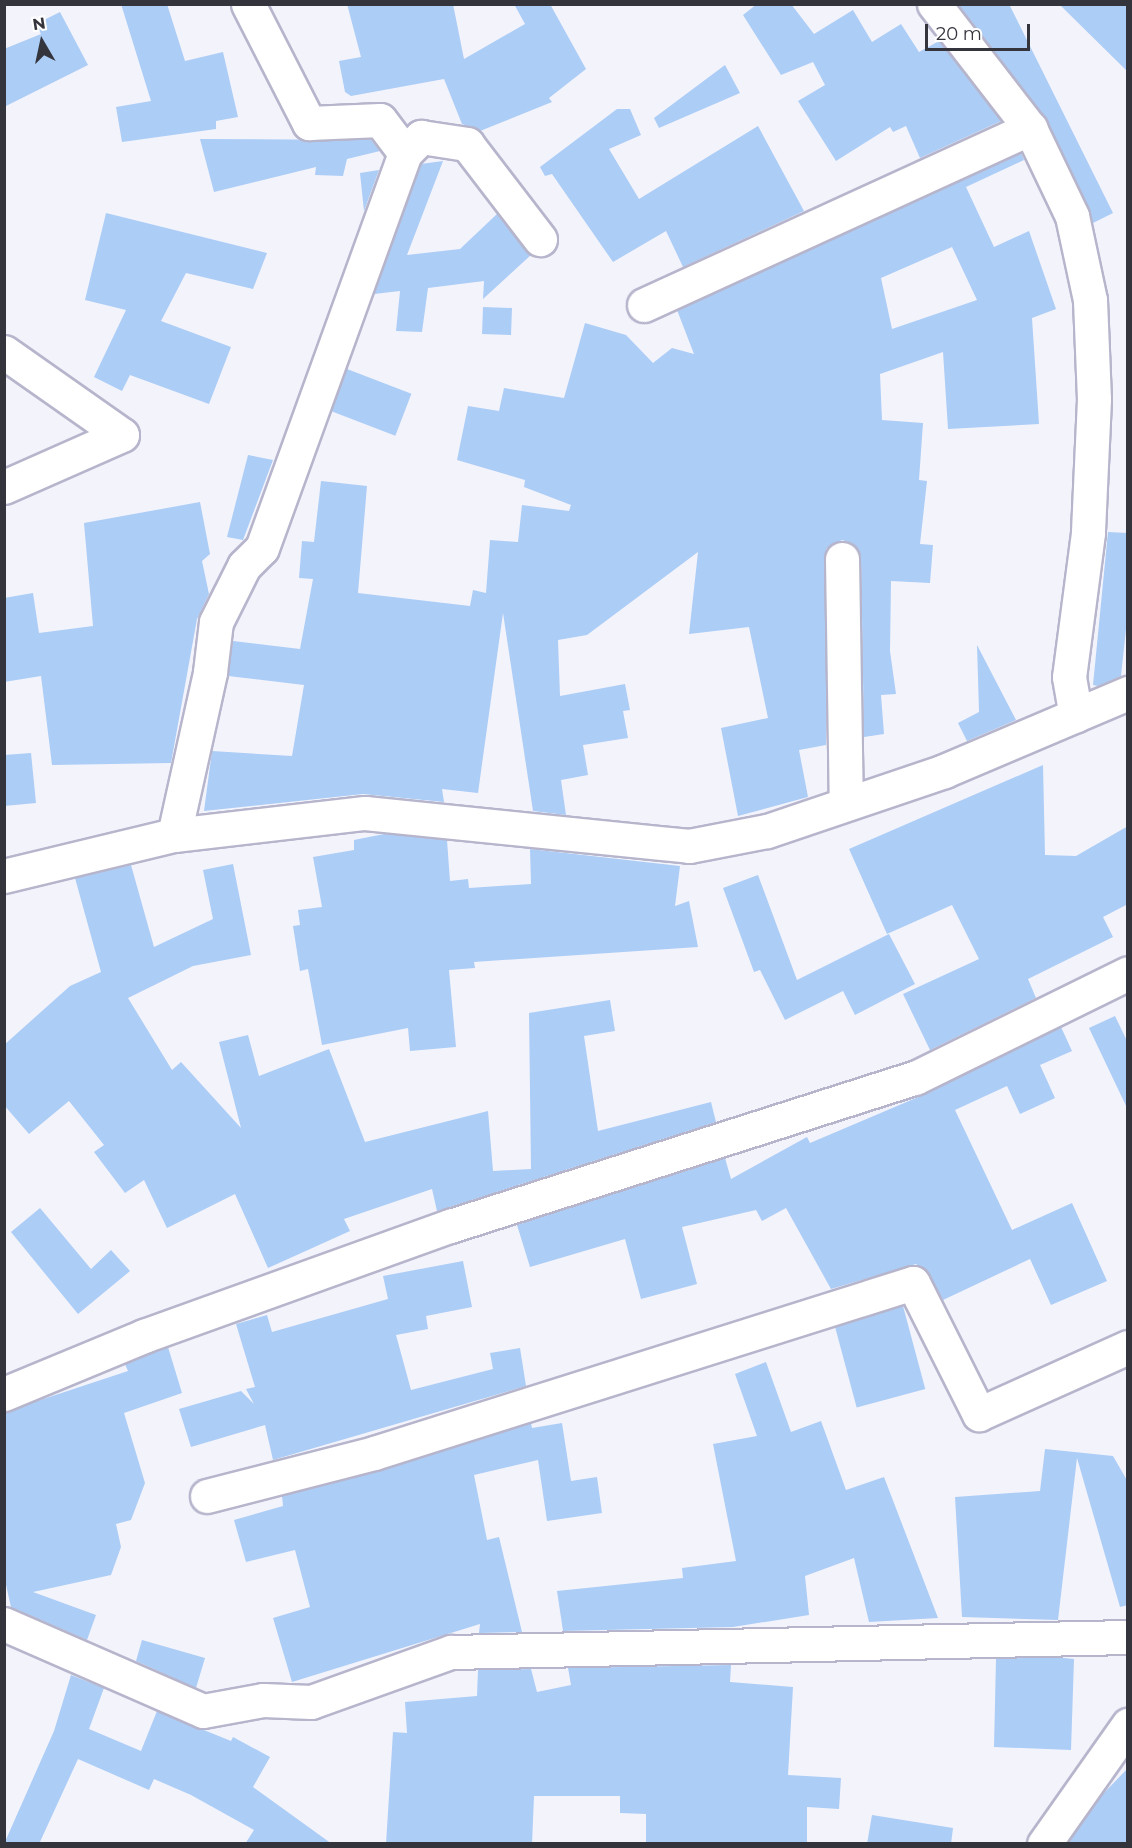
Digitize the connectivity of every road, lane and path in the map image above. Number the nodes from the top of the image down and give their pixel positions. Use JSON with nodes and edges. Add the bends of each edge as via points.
{"nodes":[{"id":1,"x":248,"y":4,"type":"edge"},
{"id":2,"x":934,"y":4,"type":"edge"},
{"id":3,"x":1030,"y":128,"type":"junction"},
{"id":4,"x":405,"y":153,"type":"junction"},
{"id":5,"x":540,"y":239,"type":"dead end"},
{"id":6,"x":644,"y":305,"type":"dead end"},
{"id":7,"x":4,"y":352,"type":"edge"},
{"id":8,"x":4,"y":487,"type":"edge"},
{"id":9,"x":842,"y":559,"type":"dead end"},
{"id":10,"x":1128,"y":693,"type":"edge"},
{"id":11,"x":1076,"y":716,"type":"junction"},
{"id":12,"x":846,"y":803,"type":"junction"},
{"id":13,"x":174,"y":835,"type":"junction"},
{"id":14,"x":4,"y":876,"type":"edge"},
{"id":15,"x":1128,"y":973,"type":"edge"},
{"id":16,"x":1128,"y":1347,"type":"edge"},
{"id":17,"x":4,"y":1394,"type":"edge"},
{"id":18,"x":207,"y":1496,"type":"dead end"},
{"id":19,"x":4,"y":1624,"type":"edge"},
{"id":20,"x":1128,"y":1637,"type":"edge"},
{"id":21,"x":1128,"y":1725,"type":"edge"},
{"id":22,"x":1044,"y":1844,"type":"edge"}],
"edges":[{"from":1,"to":4,"type":"street","via":[[309,123],[380,120]]},
{"from":2,"to":3,"type":"street"},
{"from":3,"to":6,"type":"street"},
{"from":3,"to":11,"type":"street","via":[[1072,216],[1090,300],[1094,399],[1088,533],[1069,676]]},
{"from":4,"to":5,"type":"street","via":[[421,137],[467,144]]},
{"from":4,"to":13,"type":"street","via":[[262,548],[244,566],[216,622],[210,672]]},
{"from":7,"to":8,"type":"street","via":[[122,435]]},
{"from":9,"to":12,"type":"street"},
{"from":10,"to":11,"type":"street"},
{"from":11,"to":12,"type":"street","via":[[944,771]]},
{"from":12,"to":13,"type":"street","via":[[767,831],[689,846],[365,813]]},
{"from":13,"to":14,"type":"street"},
{"from":15,"to":17,"type":"street","via":[[915,1078],[450,1226],[144,1336]]},
{"from":16,"to":18,"type":"street","via":[[979,1414],[913,1283],[374,1453]]},
{"from":19,"to":20,"type":"street","via":[[203,1711],[262,1700],[311,1702],[451,1652]]},
{"from":21,"to":22,"type":"street"}]}
